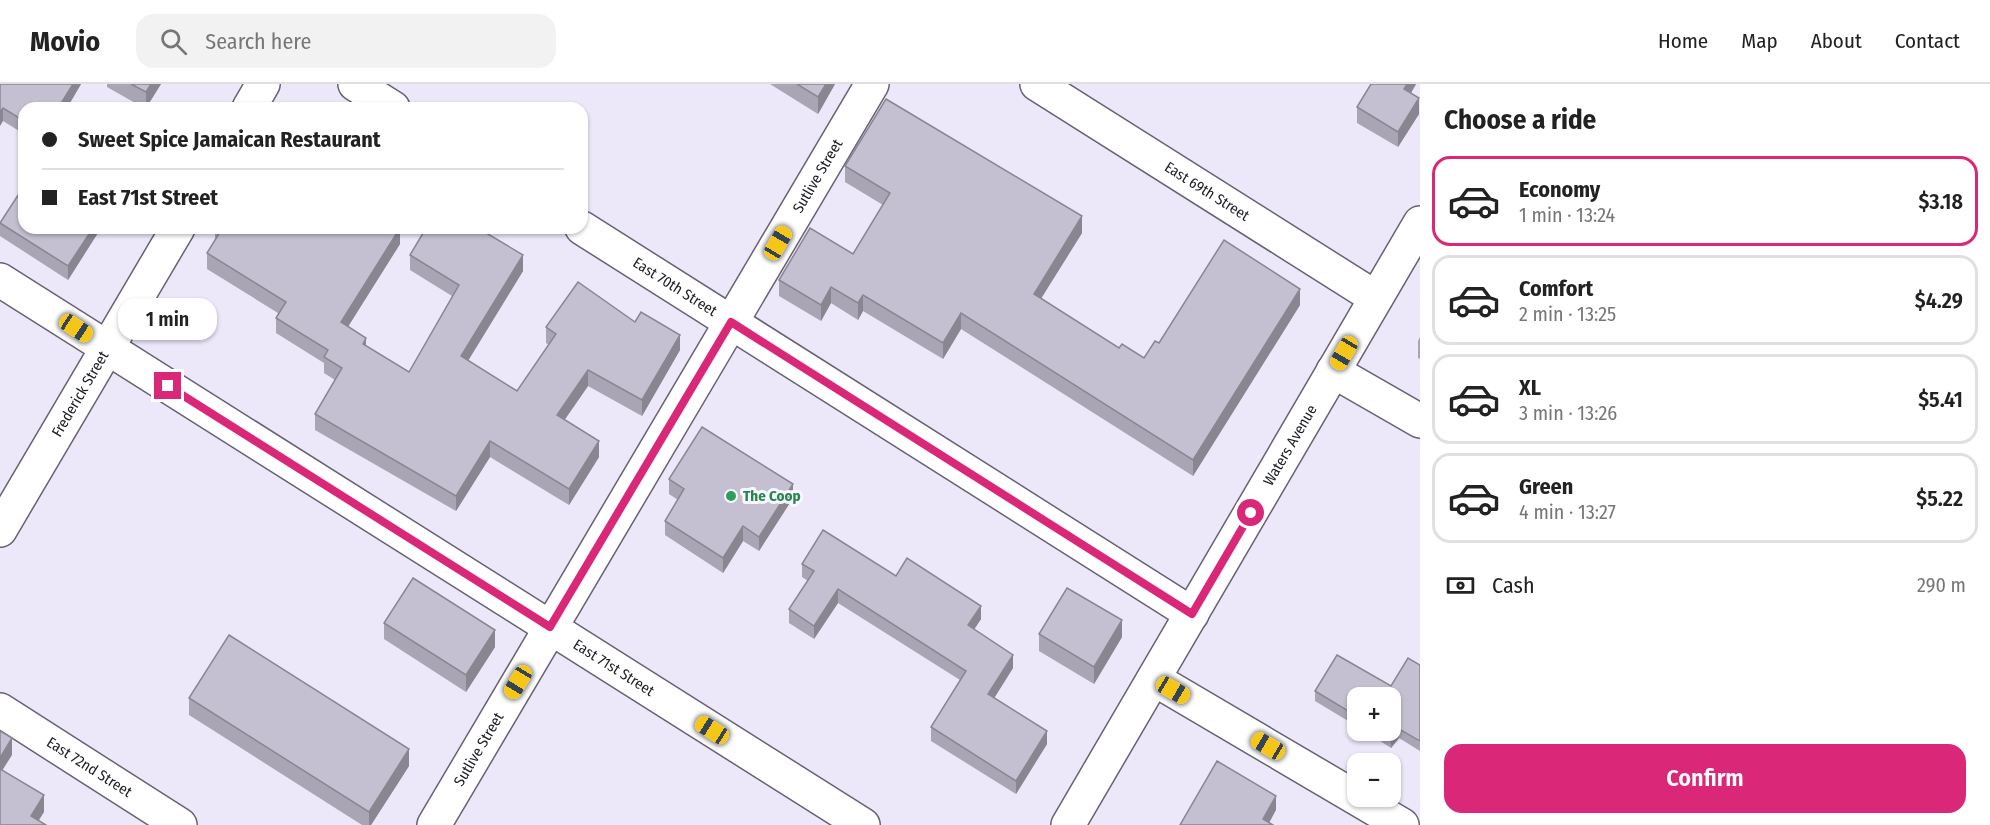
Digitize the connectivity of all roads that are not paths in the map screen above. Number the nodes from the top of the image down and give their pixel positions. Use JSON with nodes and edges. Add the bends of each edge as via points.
{"nodes":[{"id":1,"x":263,"y":84,"type":"edge"},
{"id":2,"x":355,"y":84,"type":"edge"},
{"id":3,"x":872,"y":84,"type":"edge"},
{"id":4,"x":1037,"y":84,"type":"edge"},
{"id":5,"x":252,"y":102,"type":"edge"},
{"id":6,"x":384,"y":102,"type":"edge"},
{"id":7,"x":1420,"y":222,"type":"edge"},
{"id":8,"x":588,"y":232,"type":"edge"},
{"id":9,"x":174,"y":234,"type":"edge"},
{"id":10,"x":0,"y":280,"type":"edge"},
{"id":11,"x":1376,"y":298,"type":"junction"},
{"id":12,"x":731,"y":322,"type":"junction"},
{"id":13,"x":107,"y":348,"type":"junction"},
{"id":14,"x":1333,"y":371,"type":"junction"},
{"id":15,"x":1420,"y":421,"type":"edge"},
{"id":16,"x":0,"y":530,"type":"edge"},
{"id":17,"x":1192,"y":614,"type":"junction"},
{"id":18,"x":550,"y":627,"type":"junction"},
{"id":19,"x":1154,"y":679,"type":"junction"},
{"id":20,"x":0,"y":710,"type":"edge"},
{"id":21,"x":180,"y":825,"type":"edge"},
{"id":22,"x":434,"y":825,"type":"edge"},
{"id":23,"x":863,"y":825,"type":"edge"},
{"id":24,"x":1068,"y":825,"type":"edge"},
{"id":25,"x":1402,"y":825,"type":"edge"}],
"edges":[{"from":1,"to":5,"type":"street"},
{"from":2,"to":6,"type":"street"},
{"from":3,"to":12,"type":"street","name":"Sutlive Street"},
{"from":4,"to":11,"type":"street","name":"East 69th Street"},
{"from":7,"to":11,"type":"street","name":"Waters Avenue"},
{"from":8,"to":12,"type":"street","name":"East 70th Street"},
{"from":9,"to":13,"type":"street","name":"Frederick Street"},
{"from":10,"to":13,"type":"street","name":"East 71st Street"},
{"from":11,"to":14,"type":"street","name":"Waters Avenue"},
{"from":12,"to":17,"type":"street","name":"East 70th Street"},
{"from":12,"to":18,"type":"street","name":"Sutlive Street"},
{"from":13,"to":16,"type":"street","name":"Frederick Street"},
{"from":13,"to":18,"type":"street","name":"East 71st Street"},
{"from":14,"to":15,"type":"street"},
{"from":14,"to":17,"type":"street","name":"Waters Avenue"},
{"from":17,"to":19,"type":"street","name":"Waters Avenue"},
{"from":18,"to":22,"type":"street","name":"Sutlive Street"},
{"from":18,"to":23,"type":"street","name":"East 71st Street"},
{"from":19,"to":24,"type":"street","name":"Waters Avenue"},
{"from":19,"to":25,"type":"street"},
{"from":20,"to":21,"type":"street","name":"East 72nd Street"}]}
